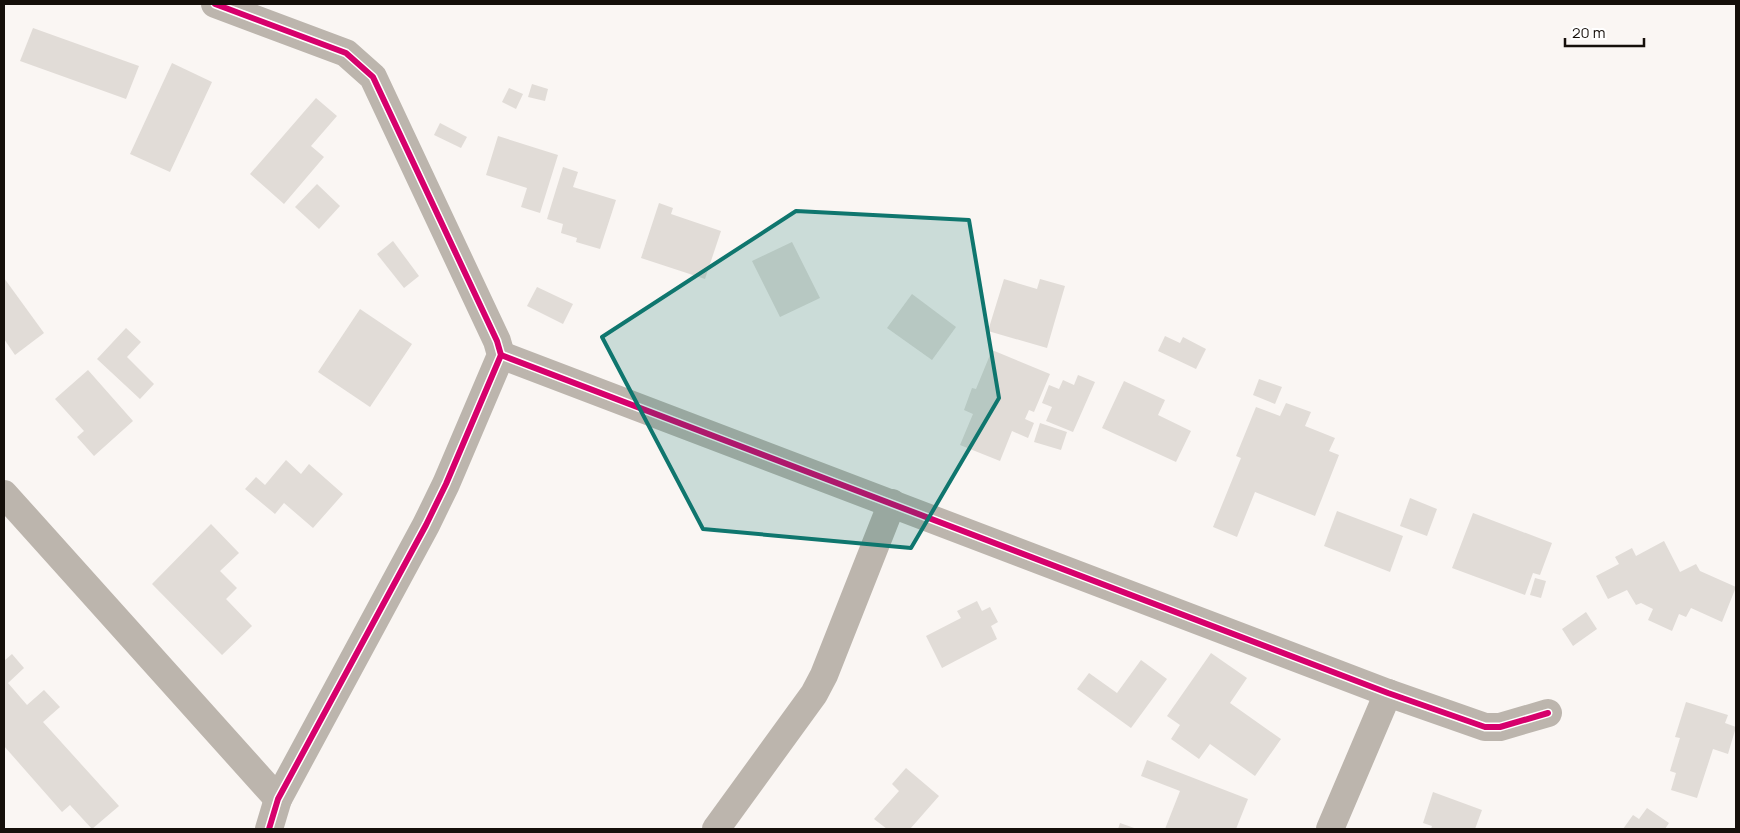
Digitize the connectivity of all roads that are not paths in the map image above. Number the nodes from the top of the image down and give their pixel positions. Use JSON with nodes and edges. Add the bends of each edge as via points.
{"nodes":[{"id":1,"x":215,"y":4,"type":"edge"},
{"id":2,"x":501,"y":354,"type":"junction"},
{"id":3,"x":4,"y":494,"type":"edge"},
{"id":4,"x":892,"y":503,"type":"junction"},
{"id":5,"x":1388,"y":693,"type":"junction"},
{"id":6,"x":1548,"y":713,"type":"dead end"},
{"id":7,"x":278,"y":799,"type":"junction"},
{"id":8,"x":269,"y":829,"type":"edge"},
{"id":9,"x":716,"y":829,"type":"edge"},
{"id":10,"x":1330,"y":829,"type":"edge"}],
"edges":[{"from":1,"to":2,"type":"street","via":[[346,53],[373,77],[498,341]]},
{"from":2,"to":4,"type":"street"},
{"from":2,"to":7,"type":"street","via":[[426,525]]},
{"from":3,"to":7,"type":"street"},
{"from":4,"to":5,"type":"street"},
{"from":4,"to":9,"type":"street","via":[[814,694]]},
{"from":5,"to":6,"type":"street","via":[[1484,726],[1500,727]]},
{"from":5,"to":10,"type":"street"},
{"from":7,"to":8,"type":"street"}]}
